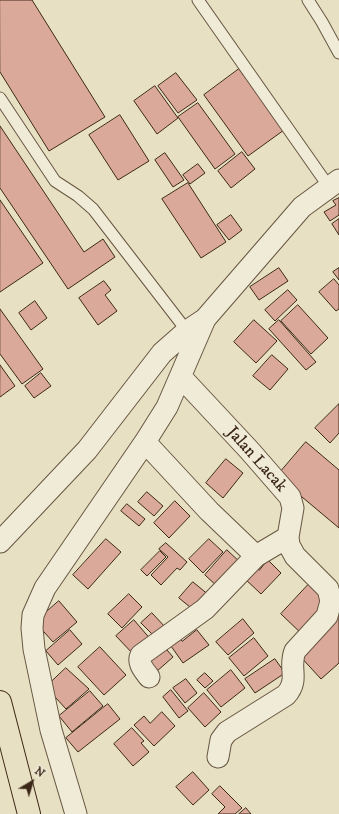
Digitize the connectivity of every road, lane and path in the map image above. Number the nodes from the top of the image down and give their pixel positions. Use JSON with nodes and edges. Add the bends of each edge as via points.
{"nodes":[{"id":1,"x":198,"y":0,"type":"edge"},
{"id":2,"x":308,"y":0,"type":"edge"},
{"id":3,"x":339,"y":53,"type":"edge"},
{"id":4,"x":0,"y":98,"type":"edge"},
{"id":5,"x":334,"y":183,"type":"edge"},
{"id":6,"x":205,"y":319,"type":"junction"},
{"id":7,"x":187,"y":331,"type":"junction"},
{"id":8,"x":181,"y":377,"type":"junction"},
{"id":9,"x":145,"y":442,"type":"junction"},
{"id":10,"x":288,"y":537,"type":"junction"},
{"id":11,"x":0,"y":542,"type":"edge"},
{"id":12,"x":256,"y":556,"type":"junction"},
{"id":13,"x":149,"y":677,"type":"dead end"},
{"id":14,"x":0,"y":702,"type":"edge"},
{"id":15,"x":218,"y":757,"type":"dead end"},
{"id":16,"x":29,"y":814,"type":"edge"},
{"id":17,"x":76,"y":814,"type":"edge"}],
"edges":[{"from":1,"to":5,"type":"lane"},
{"from":2,"to":3,"type":"lane"},
{"from":4,"to":7,"type":"lane","via":[[55,181],[93,209]]},
{"from":5,"to":6,"type":"street","via":[[302,207]]},
{"from":6,"to":7,"type":"street"},
{"from":6,"to":8,"type":"street"},
{"from":7,"to":11,"type":"street","via":[[162,353],[87,450]]},
{"from":8,"to":9,"type":"street","via":[[167,407]]},
{"from":8,"to":10,"type":"street","name":"Jalan Lacak","via":[[290,497],[293,508]]},
{"from":9,"to":12,"type":"street","via":[[208,511]]},
{"from":9,"to":17,"type":"street","via":[[45,588],[33,616],[34,649],[52,730]]},
{"from":10,"to":12,"type":"street"},
{"from":10,"to":15,"type":"street","name":"Jalan Lacak","via":[[295,556],[328,589],[331,601],[327,616],[295,652],[293,684],[290,690],[227,732],[221,740]]},
{"from":12,"to":13,"type":"street","via":[[205,609],[141,655],[139,663]]},
{"from":14,"to":16,"type":"highway"}]}
